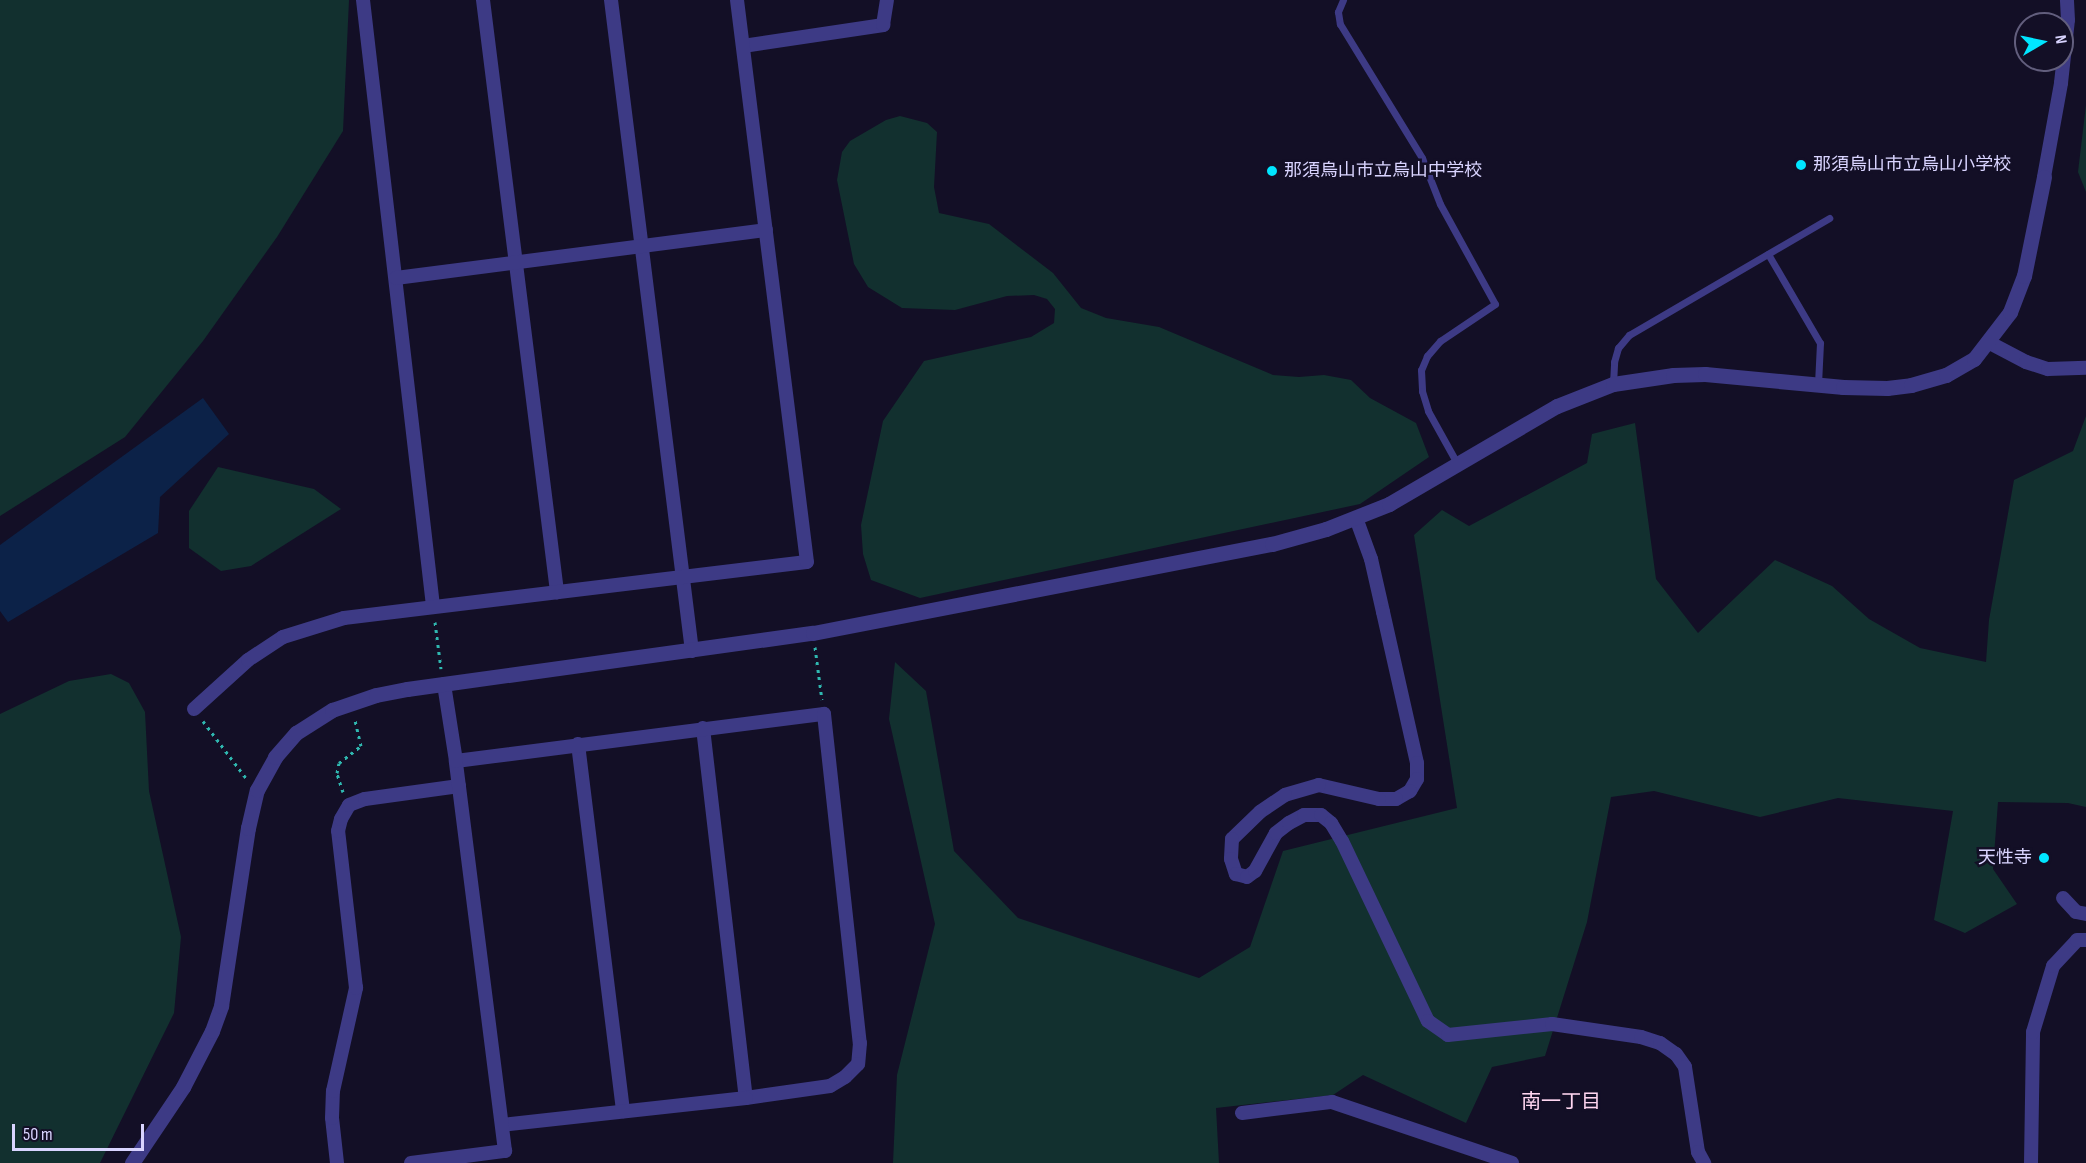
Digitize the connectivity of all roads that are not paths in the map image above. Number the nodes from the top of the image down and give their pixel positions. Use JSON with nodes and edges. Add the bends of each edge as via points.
{"nodes":[{"id":1,"x":363,"y":0,"type":"edge"},
{"id":2,"x":483,"y":0,"type":"edge"},
{"id":3,"x":610,"y":0,"type":"edge"},
{"id":4,"x":737,"y":0,"type":"edge"},
{"id":5,"x":887,"y":0,"type":"edge"},
{"id":6,"x":1343,"y":0,"type":"edge"},
{"id":7,"x":2067,"y":0,"type":"edge"},
{"id":8,"x":743,"y":46,"type":"junction"},
{"id":9,"x":2044,"y":177,"type":"joint"},
{"id":10,"x":1829,"y":218,"type":"dead end"},
{"id":11,"x":766,"y":230,"type":"junction"},
{"id":12,"x":641,"y":246,"type":"junction"},
{"id":13,"x":1768,"y":254,"type":"junction"},
{"id":14,"x":516,"y":262,"type":"junction"},
{"id":15,"x":396,"y":278,"type":"junction"},
{"id":16,"x":1988,"y":342,"type":"junction"},
{"id":17,"x":2086,"y":368,"type":"edge"},
{"id":18,"x":1613,"y":384,"type":"junction"},
{"id":19,"x":1818,"y":385,"type":"junction"},
{"id":20,"x":1458,"y":465,"type":"junction"},
{"id":21,"x":1356,"y":518,"type":"junction"},
{"id":22,"x":682,"y":577,"type":"junction"},
{"id":23,"x":556,"y":592,"type":"junction"},
{"id":24,"x":433,"y":606,"type":"junction"},
{"id":25,"x":692,"y":651,"type":"junction"},
{"id":26,"x":444,"y":684,"type":"junction"},
{"id":27,"x":194,"y":709,"type":"road end"},
{"id":28,"x":704,"y":728,"type":"junction"},
{"id":29,"x":578,"y":744,"type":"junction"},
{"id":30,"x":456,"y":761,"type":"junction"},
{"id":31,"x":459,"y":786,"type":"junction"},
{"id":32,"x":2063,"y":898,"type":"dead end"},
{"id":33,"x":2086,"y":914,"type":"edge"},
{"id":34,"x":2086,"y":940,"type":"edge"},
{"id":35,"x":746,"y":1098,"type":"junction"},
{"id":36,"x":623,"y":1111,"type":"junction"},
{"id":37,"x":1242,"y":1113,"type":"dead end"},
{"id":38,"x":502,"y":1125,"type":"junction"},
{"id":39,"x":132,"y":1163,"type":"edge"},
{"id":40,"x":337,"y":1163,"type":"edge"},
{"id":41,"x":411,"y":1163,"type":"edge"},
{"id":42,"x":1512,"y":1163,"type":"edge"},
{"id":43,"x":1704,"y":1163,"type":"edge"},
{"id":44,"x":2031,"y":1163,"type":"edge"}],
"edges":[{"from":1,"to":15,"type":"street"},
{"from":2,"to":14,"type":"street"},
{"from":3,"to":12,"type":"street"},
{"from":4,"to":8,"type":"street"},
{"from":5,"to":8,"type":"street","via":[[884,25]]},
{"from":6,"to":20,"type":"lane","via":[[1338,12],[1340,24],[1422,158],[1440,204],[1495,304],[1440,341],[1421,370],[1428,411]]},
{"from":7,"to":9,"type":"street","via":[[2061,83]]},
{"from":8,"to":11,"type":"street"},
{"from":9,"to":16,"type":"street","via":[[2024,276],[2010,312]]},
{"from":10,"to":13,"type":"lane"},
{"from":11,"to":12,"type":"street"},
{"from":11,"to":22,"type":"street","via":[[807,562]]},
{"from":12,"to":14,"type":"street"},
{"from":12,"to":22,"type":"street"},
{"from":13,"to":18,"type":"lane","via":[[1629,336],[1618,348]]},
{"from":13,"to":19,"type":"lane","via":[[1820,343]]},
{"from":14,"to":15,"type":"street"},
{"from":14,"to":23,"type":"street"},
{"from":15,"to":24,"type":"street"},
{"from":16,"to":17,"type":"street","via":[[2025,362],[2048,369]]},
{"from":16,"to":19,"type":"street","via":[[1974,358],[1946,375],[1911,385]]},
{"from":18,"to":19,"type":"street","via":[[1705,374]]},
{"from":18,"to":20,"type":"street","via":[[1557,406]]},
{"from":20,"to":21,"type":"street"},
{"from":21,"to":25,"type":"street","via":[[1272,544],[813,633]]},
{"from":21,"to":43,"type":"street","via":[[1371,559],[1417,763],[1417,779],[1410,791],[1396,799],[1379,799],[1319,785],[1285,795],[1232,839],[1236,874],[1246,878],[1255,871],[1276,833],[1288,823],[1304,815],[1321,815],[1342,841],[1428,1021],[1448,1035],[1552,1024],[1641,1036],[1660,1043],[1676,1054],[1685,1067],[1698,1152]]},
{"from":22,"to":23,"type":"street"},
{"from":22,"to":25,"type":"street"},
{"from":23,"to":24,"type":"street"},
{"from":24,"to":27,"type":"street","via":[[344,618],[283,637],[248,660]]},
{"from":25,"to":26,"type":"street"},
{"from":26,"to":30,"type":"street"},
{"from":26,"to":39,"type":"street","via":[[351,702],[322,715],[296,734],[275,757],[257,790],[248,828],[220,1006],[212,1031],[183,1087]]},
{"from":28,"to":29,"type":"street"},
{"from":28,"to":35,"type":"street"},
{"from":28,"to":35,"type":"street","via":[[824,714],[860,1042],[858,1064],[830,1086]]},
{"from":29,"to":30,"type":"street"},
{"from":29,"to":36,"type":"street"},
{"from":30,"to":31,"type":"street"},
{"from":31,"to":38,"type":"street"},
{"from":31,"to":40,"type":"street","via":[[365,799],[349,806],[338,831],[356,988],[333,1091]]},
{"from":32,"to":33,"type":"street","via":[[2076,912]]},
{"from":34,"to":44,"type":"street","via":[[2077,940],[2053,966],[2033,1032]]},
{"from":35,"to":36,"type":"street"},
{"from":36,"to":38,"type":"street"},
{"from":37,"to":42,"type":"street","via":[[1332,1102]]},
{"from":38,"to":41,"type":"street","via":[[505,1151]]}]}
